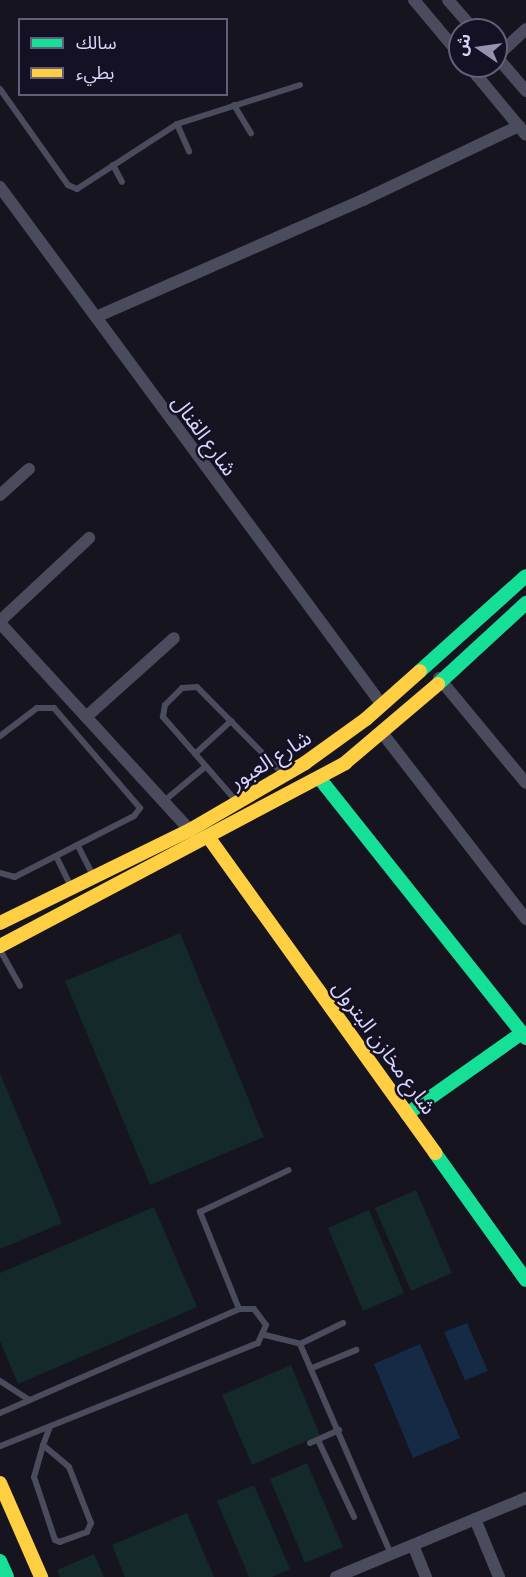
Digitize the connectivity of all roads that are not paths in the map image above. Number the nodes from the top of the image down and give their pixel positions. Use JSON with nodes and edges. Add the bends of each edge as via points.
{"nodes":[{"id":1,"x":414,"y":0,"type":"edge"},
{"id":2,"x":448,"y":0,"type":"edge"},
{"id":3,"x":464,"y":18,"type":"edge"},
{"id":4,"x":526,"y":29,"type":"edge"},
{"id":5,"x":448,"y":41,"type":"edge"},
{"id":6,"x":508,"y":46,"type":"edge"},
{"id":7,"x":508,"y":71,"type":"edge"},
{"id":8,"x":479,"y":78,"type":"edge"},
{"id":9,"x":300,"y":85,"type":"dead end"},
{"id":10,"x":0,"y":89,"type":"edge"},
{"id":11,"x":526,"y":91,"type":"edge"},
{"id":12,"x":234,"y":105,"type":"junction"},
{"id":13,"x":177,"y":124,"type":"junction"},
{"id":14,"x":522,"y":130,"type":"edge"},
{"id":15,"x":250,"y":134,"type":"dead end"},
{"id":16,"x":189,"y":151,"type":"dead end"},
{"id":17,"x":113,"y":165,"type":"junction"},
{"id":18,"x":122,"y":182,"type":"dead end"},
{"id":19,"x":0,"y":187,"type":"edge"},
{"id":20,"x":96,"y":317,"type":"junction"},
{"id":21,"x":29,"y":469,"type":"dead end"},
{"id":22,"x":0,"y":495,"type":"edge"},
{"id":23,"x":89,"y":538,"type":"dead end"},
{"id":24,"x":526,"y":576,"type":"edge"},
{"id":25,"x":526,"y":603,"type":"edge"},
{"id":26,"x":0,"y":622,"type":"edge"},
{"id":27,"x":174,"y":638,"type":"dead end"},
{"id":28,"x":439,"y":678,"type":"junction"},
{"id":29,"x":381,"y":705,"type":"junction"},
{"id":30,"x":86,"y":717,"type":"junction"},
{"id":31,"x":231,"y":722,"type":"junction"},
{"id":32,"x":383,"y":734,"type":"junction"},
{"id":33,"x":0,"y":736,"type":"edge"},
{"id":34,"x":195,"y":754,"type":"junction"},
{"id":35,"x":205,"y":767,"type":"junction"},
{"id":36,"x":285,"y":776,"type":"junction"},
{"id":37,"x":320,"y":779,"type":"junction"},
{"id":38,"x":525,"y":781,"type":"edge"},
{"id":39,"x":164,"y":801,"type":"junction"},
{"id":40,"x":238,"y":804,"type":"junction"},
{"id":41,"x":190,"y":830,"type":"junction"},
{"id":42,"x":209,"y":838,"type":"junction"},
{"id":43,"x":78,"y":846,"type":"junction"},
{"id":44,"x":56,"y":856,"type":"junction"},
{"id":45,"x":0,"y":873,"type":"edge"},
{"id":46,"x":94,"y":876,"type":"junction"},
{"id":47,"x":71,"y":887,"type":"junction"},
{"id":48,"x":32,"y":907,"type":"junction"},
{"id":49,"x":526,"y":919,"type":"edge"},
{"id":50,"x":0,"y":923,"type":"edge"},
{"id":51,"x":40,"y":925,"type":"junction"},
{"id":52,"x":0,"y":948,"type":"edge"},
{"id":53,"x":20,"y":986,"type":"dead end"},
{"id":54,"x":524,"y":1035,"type":"edge"},
{"id":55,"x":407,"y":1114,"type":"junction"},
{"id":56,"x":289,"y":1170,"type":"dead end"},
{"id":57,"x":526,"y":1280,"type":"edge"},
{"id":58,"x":239,"y":1309,"type":"junction"},
{"id":59,"x":343,"y":1323,"type":"dead end"},
{"id":60,"x":265,"y":1335,"type":"junction"},
{"id":61,"x":300,"y":1344,"type":"junction"},
{"id":62,"x":356,"y":1350,"type":"dead end"},
{"id":63,"x":312,"y":1368,"type":"junction"},
{"id":64,"x":0,"y":1381,"type":"edge"},
{"id":65,"x":29,"y":1400,"type":"junction"},
{"id":66,"x":0,"y":1413,"type":"edge"},
{"id":67,"x":50,"y":1427,"type":"junction"},
{"id":68,"x":339,"y":1430,"type":"junction"},
{"id":69,"x":318,"y":1440,"type":"junction"},
{"id":70,"x":310,"y":1443,"type":"dead end"},
{"id":71,"x":43,"y":1445,"type":"junction"},
{"id":72,"x":0,"y":1446,"type":"edge"},
{"id":73,"x":0,"y":1483,"type":"edge"},
{"id":74,"x":526,"y":1498,"type":"edge"},
{"id":75,"x":354,"y":1517,"type":"dead end"},
{"id":76,"x":475,"y":1519,"type":"junction"},
{"id":77,"x":413,"y":1545,"type":"junction"},
{"id":78,"x":391,"y":1554,"type":"junction"},
{"id":79,"x":0,"y":1561,"type":"edge"},
{"id":80,"x":350,"y":1574,"type":"edge"},
{"id":81,"x":7,"y":1577,"type":"edge"},
{"id":82,"x":41,"y":1577,"type":"edge"},
{"id":83,"x":336,"y":1577,"type":"edge"},
{"id":84,"x":426,"y":1577,"type":"edge"},
{"id":85,"x":499,"y":1577,"type":"edge"}],
"edges":[{"from":1,"to":5,"type":"street"},
{"from":2,"to":3,"type":"street"},
{"from":4,"to":6,"type":"street"},
{"from":7,"to":11,"type":"street"},
{"from":8,"to":14,"type":"street"},
{"from":9,"to":12,"type":"lane"},
{"from":10,"to":17,"type":"lane","via":[[70,187],[81,187]]},
{"from":12,"to":13,"type":"lane"},
{"from":12,"to":15,"type":"lane"},
{"from":13,"to":16,"type":"lane"},
{"from":13,"to":17,"type":"lane"},
{"from":14,"to":20,"type":"street"},
{"from":17,"to":18,"type":"lane"},
{"from":19,"to":20,"type":"street","name":"شارع القنال"},
{"from":20,"to":29,"type":"street","name":"شارع القنال"},
{"from":21,"to":22,"type":"street"},
{"from":23,"to":26,"type":"street"},
{"from":24,"to":29,"type":"street","name":"شارع العبور"},
{"from":25,"to":28,"type":"street","name":"شارع العبور"},
{"from":26,"to":30,"type":"street"},
{"from":27,"to":30,"type":"street"},
{"from":28,"to":32,"type":"street","name":"شارع العبور"},
{"from":28,"to":38,"type":"street"},
{"from":29,"to":36,"type":"street","name":"شارع العبور","via":[[332,745]]},
{"from":30,"to":39,"type":"street"},
{"from":31,"to":34,"type":"lane"},
{"from":31,"to":34,"type":"lane","via":[[197,687],[182,688],[163,709],[163,717]]},
{"from":31,"to":36,"type":"lane"},
{"from":32,"to":37,"type":"street","name":"شارع العبور"},
{"from":32,"to":49,"type":"street"},
{"from":33,"to":43,"type":"lane","via":[[42,706],[54,708],[138,803],[140,808],[134,816]]},
{"from":34,"to":35,"type":"lane"},
{"from":35,"to":39,"type":"lane"},
{"from":35,"to":40,"type":"lane"},
{"from":36,"to":40,"type":"street","name":"شارع العبور"},
{"from":37,"to":42,"type":"street","name":"شارع العبور"},
{"from":37,"to":54,"type":"street"},
{"from":39,"to":41,"type":"street"},
{"from":40,"to":41,"type":"street","name":"شارع العبور"},
{"from":41,"to":46,"type":"street","name":"شارع العبور"},
{"from":42,"to":51,"type":"street","name":"شارع العبور"},
{"from":42,"to":55,"type":"street","name":"شارع مخازن البترول"},
{"from":43,"to":44,"type":"lane"},
{"from":43,"to":46,"type":"lane"},
{"from":44,"to":45,"type":"lane","via":[[15,877]]},
{"from":44,"to":47,"type":"lane"},
{"from":46,"to":47,"type":"street","name":"شارع العبور"},
{"from":47,"to":48,"type":"street","name":"شارع العبور"},
{"from":48,"to":50,"type":"street","name":"شارع العبور"},
{"from":48,"to":51,"type":"street"},
{"from":51,"to":52,"type":"street","name":"شارع العبور"},
{"from":52,"to":53,"type":"lane"},
{"from":54,"to":55,"type":"street"},
{"from":55,"to":57,"type":"street","name":"شارع مخازن البترول"},
{"from":56,"to":58,"type":"lane","via":[[200,1212]]},
{"from":58,"to":60,"type":"lane","via":[[254,1309],[262,1315]]},
{"from":58,"to":65,"type":"lane"},
{"from":59,"to":61,"type":"lane"},
{"from":60,"to":61,"type":"lane"},
{"from":60,"to":67,"type":"lane","via":[[258,1343]]},
{"from":61,"to":63,"type":"lane"},
{"from":62,"to":63,"type":"lane"},
{"from":63,"to":68,"type":"lane"},
{"from":64,"to":65,"type":"lane"},
{"from":65,"to":66,"type":"lane"},
{"from":67,"to":71,"type":"lane"},
{"from":67,"to":72,"type":"lane"},
{"from":68,"to":69,"type":"lane"},
{"from":68,"to":78,"type":"lane"},
{"from":69,"to":70,"type":"lane"},
{"from":69,"to":75,"type":"lane"},
{"from":71,"to":71,"type":"lane","via":[[34,1480],[55,1540],[60,1542],[87,1532],[90,1523],[69,1467]]},
{"from":73,"to":82,"type":"street"},
{"from":74,"to":76,"type":"street"},
{"from":76,"to":77,"type":"street"},
{"from":76,"to":85,"type":"street"},
{"from":77,"to":78,"type":"street"},
{"from":77,"to":84,"type":"street"},
{"from":78,"to":80,"type":"street"},
{"from":79,"to":81,"type":"street"},
{"from":80,"to":83,"type":"street"}]}
